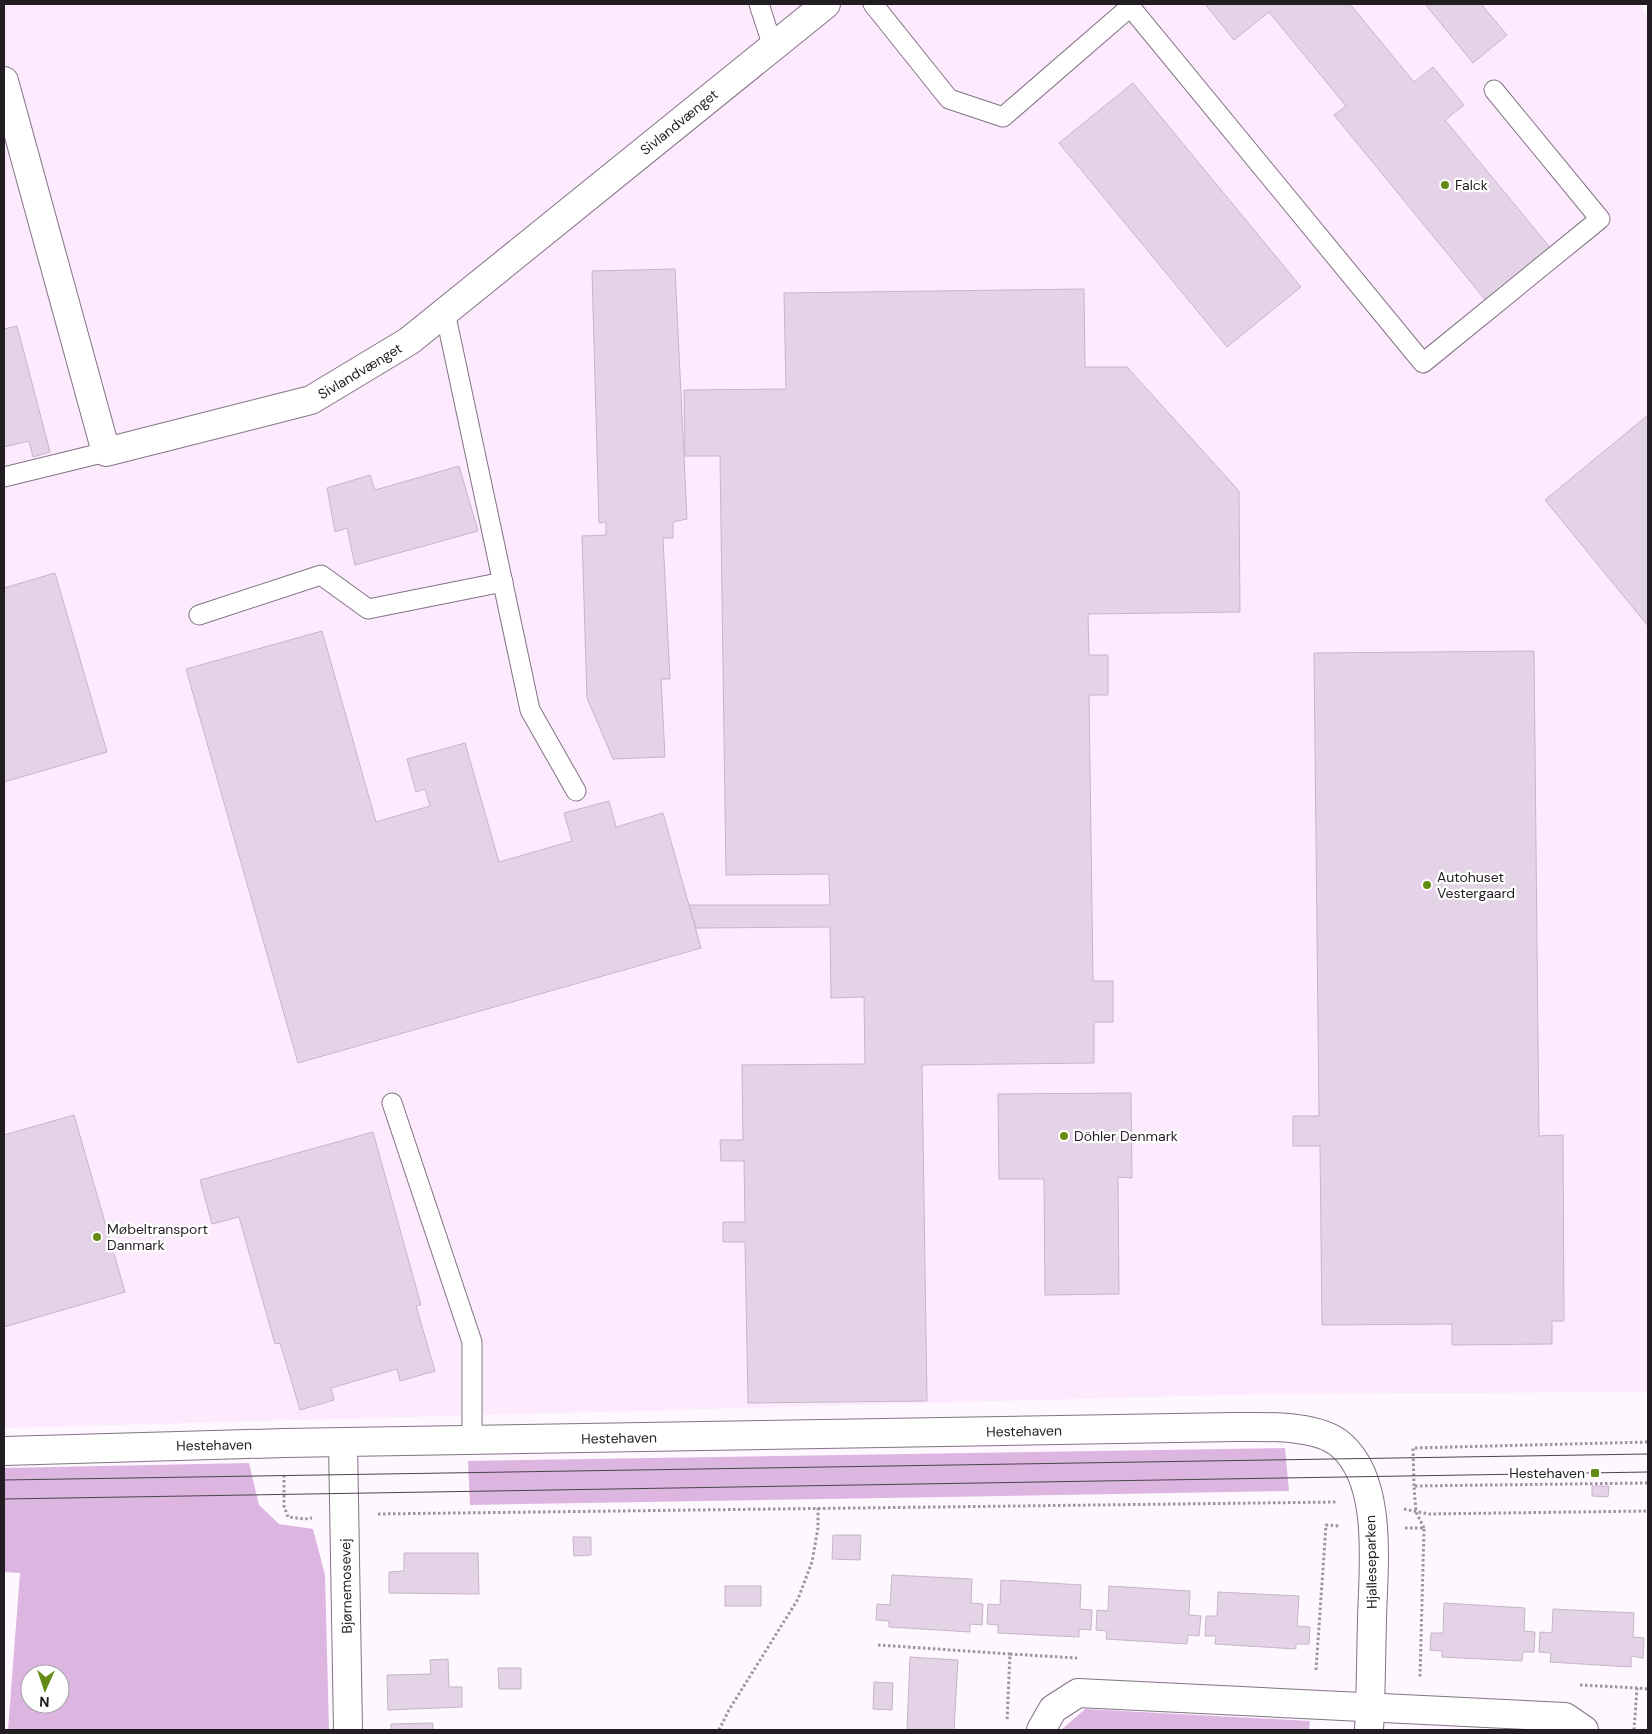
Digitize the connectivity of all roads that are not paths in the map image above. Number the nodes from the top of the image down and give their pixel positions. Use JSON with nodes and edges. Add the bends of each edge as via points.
{"nodes":[{"id":1,"x":759,"y":4,"type":"edge"},
{"id":2,"x":826,"y":4,"type":"edge"},
{"id":3,"x":873,"y":4,"type":"edge"},
{"id":4,"x":1129,"y":5,"type":"edge"},
{"id":5,"x":772,"y":47,"type":"junction"},
{"id":6,"x":4,"y":81,"type":"edge"},
{"id":7,"x":1494,"y":90,"type":"dead end"},
{"id":8,"x":445,"y":312,"type":"junction"},
{"id":9,"x":106,"y":452,"type":"junction"},
{"id":10,"x":4,"y":477,"type":"edge"},
{"id":11,"x":503,"y":582,"type":"junction"},
{"id":12,"x":199,"y":615,"type":"dead end"},
{"id":13,"x":576,"y":791,"type":"dead end"},
{"id":14,"x":392,"y":1103,"type":"dead end"},
{"id":15,"x":1234,"y":1427,"type":"joint"},
{"id":16,"x":472,"y":1441,"type":"junction"},
{"id":17,"x":343,"y":1443,"type":"junction"},
{"id":18,"x":4,"y":1451,"type":"edge"},
{"id":19,"x":1369,"y":1719,"type":"edge"},
{"id":20,"x":348,"y":1730,"type":"edge"},
{"id":21,"x":1040,"y":1730,"type":"edge"},
{"id":22,"x":1584,"y":1730,"type":"edge"}],
"edges":[{"from":1,"to":5,"type":"lane"},
{"from":2,"to":5,"type":"street","name":"Sivlandvænget"},
{"from":3,"to":4,"type":"lane","via":[[949,100],[1002,117]]},
{"from":4,"to":7,"type":"lane","via":[[1423,363],[1600,219]]},
{"from":5,"to":8,"type":"street","name":"Sivlandvænget"},
{"from":6,"to":9,"type":"street"},
{"from":8,"to":9,"type":"street","name":"Sivlandvænget","via":[[409,341],[311,400]]},
{"from":8,"to":11,"type":"lane"},
{"from":9,"to":10,"type":"lane"},
{"from":11,"to":12,"type":"lane","via":[[368,609],[321,575]]},
{"from":11,"to":13,"type":"lane","via":[[530,710]]},
{"from":14,"to":16,"type":"lane","via":[[472,1342]]},
{"from":15,"to":16,"type":"street","name":"Hestehaven"},
{"from":15,"to":19,"type":"street","name":"Hjalleseparken","via":[[1306,1431],[1328,1437],[1342,1445],[1363,1477],[1372,1515]]},
{"from":16,"to":17,"type":"street","name":"Hestehaven"},
{"from":17,"to":18,"type":"street","name":"Hestehaven"},
{"from":17,"to":20,"type":"street","name":"Bjørnemosevej"},
{"from":19,"to":21,"type":"street","via":[[1078,1693],[1053,1709]]},
{"from":19,"to":22,"type":"street","via":[[1565,1717]]}]}
